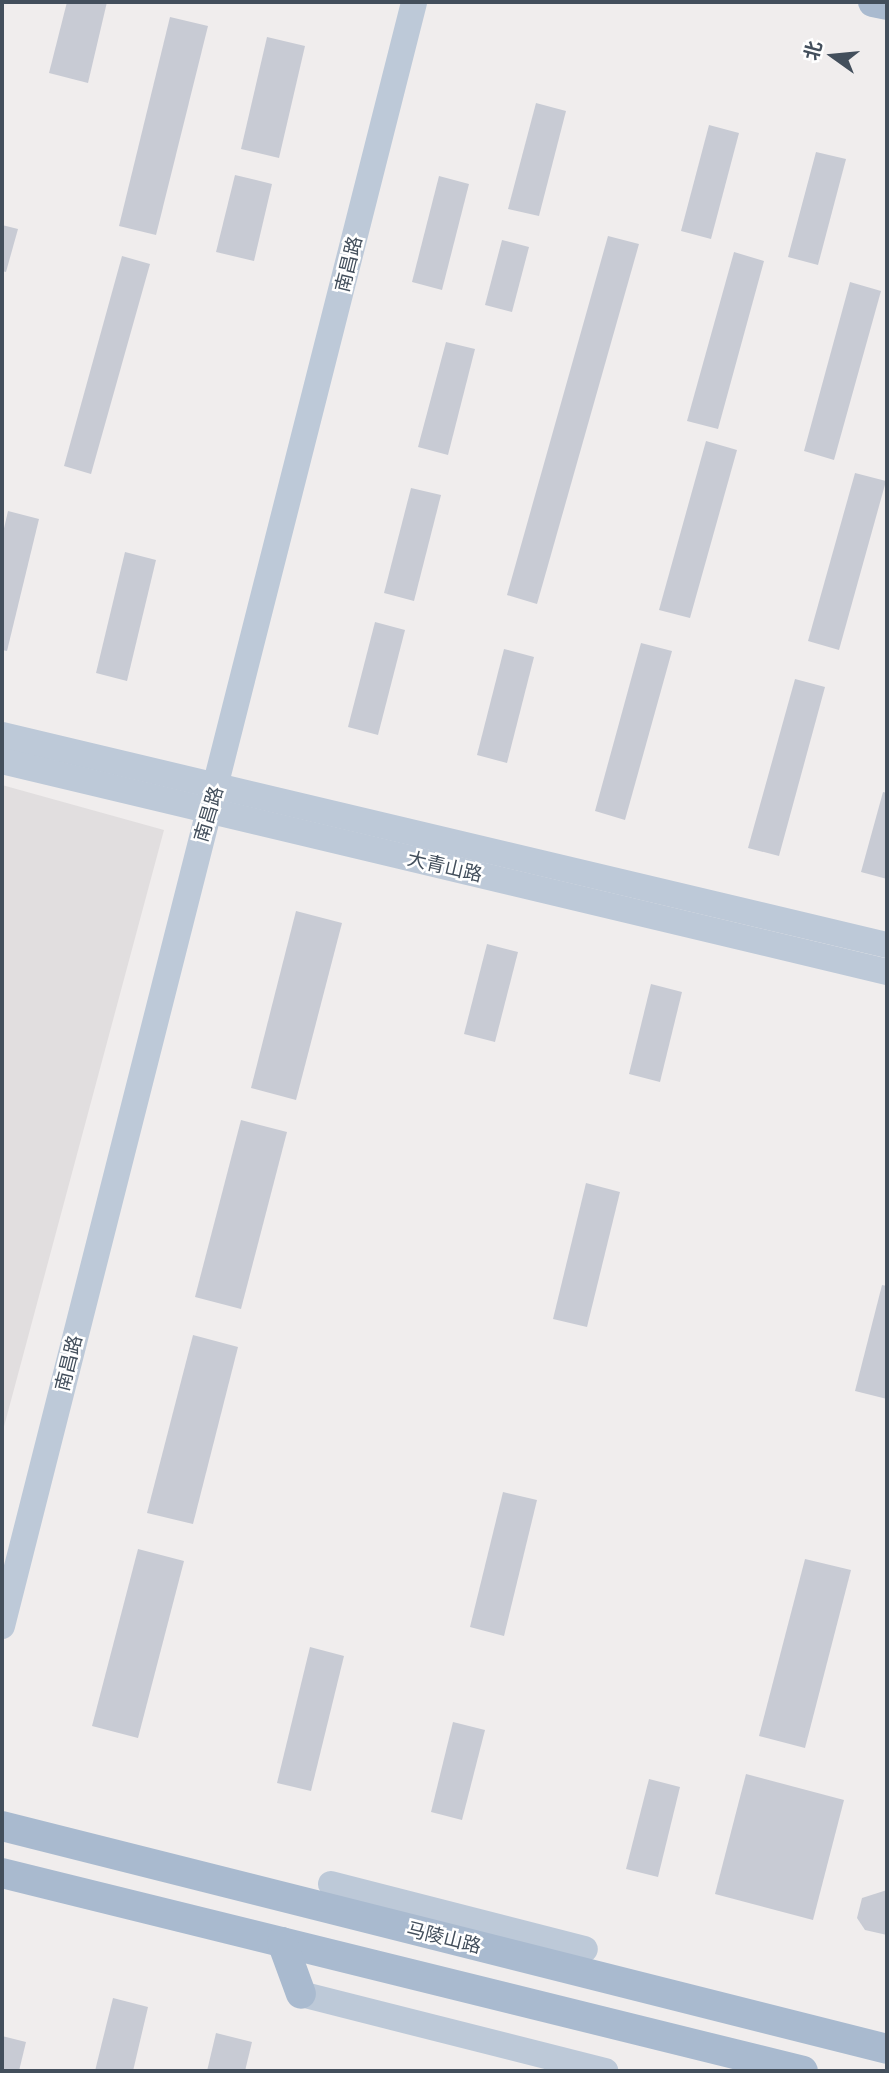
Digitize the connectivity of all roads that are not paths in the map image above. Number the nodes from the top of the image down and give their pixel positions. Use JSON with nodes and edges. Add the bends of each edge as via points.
{"nodes":[{"id":1,"x":414,"y":2,"type":"edge"},
{"id":2,"x":873,"y":2,"type":"edge"},
{"id":3,"x":887,"y":5,"type":"edge"},
{"id":4,"x":2,"y":734,"type":"edge"},
{"id":5,"x":2,"y":761,"type":"edge"},
{"id":6,"x":212,"y":798,"type":"junction"},
{"id":7,"x":887,"y":945,"type":"edge"},
{"id":8,"x":887,"y":972,"type":"edge"},
{"id":9,"x":2,"y":1626,"type":"edge"},
{"id":10,"x":2,"y":1826,"type":"edge"},
{"id":11,"x":2,"y":1873,"type":"edge"},
{"id":12,"x":331,"y":1884,"type":"joint"},
{"id":13,"x":298,"y":1901,"type":"junction"},
{"id":14,"x":282,"y":1942,"type":"junction"},
{"id":15,"x":585,"y":1949,"type":"joint"},
{"id":16,"x":603,"y":1977,"type":"junction"},
{"id":17,"x":301,"y":1994,"type":"joint"},
{"id":18,"x":887,"y":2049,"type":"edge"},
{"id":19,"x":744,"y":2057,"type":"junction"},
{"id":20,"x":605,"y":2071,"type":"edge"},
{"id":21,"x":716,"y":2071,"type":"edge"},
{"id":22,"x":803,"y":2071,"type":"edge"}],
"edges":[{"from":1,"to":6,"type":"street","name":"南昌路"},
{"from":2,"to":3,"type":"main road"},
{"from":4,"to":6,"type":"street","name":"大青山路"},
{"from":5,"to":6,"type":"street","name":"大青山路"},
{"from":6,"to":7,"type":"street","name":"大青山路"},
{"from":6,"to":8,"type":"street","name":"大青山路"},
{"from":6,"to":9,"type":"street","name":"南昌路"},
{"from":10,"to":13,"type":"main road","name":"马陵山路"},
{"from":11,"to":14,"type":"main road"},
{"from":12,"to":13,"type":"main road"},
{"from":12,"to":15,"type":"street"},
{"from":13,"to":16,"type":"main road","name":"马陵山路"},
{"from":14,"to":17,"type":"main road"},
{"from":14,"to":19,"type":"main road"},
{"from":15,"to":16,"type":"main road"},
{"from":16,"to":18,"type":"main road","name":"马陵山路"},
{"from":17,"to":20,"type":"street"},
{"from":19,"to":21,"type":"main road"},
{"from":19,"to":22,"type":"main road"}]}
